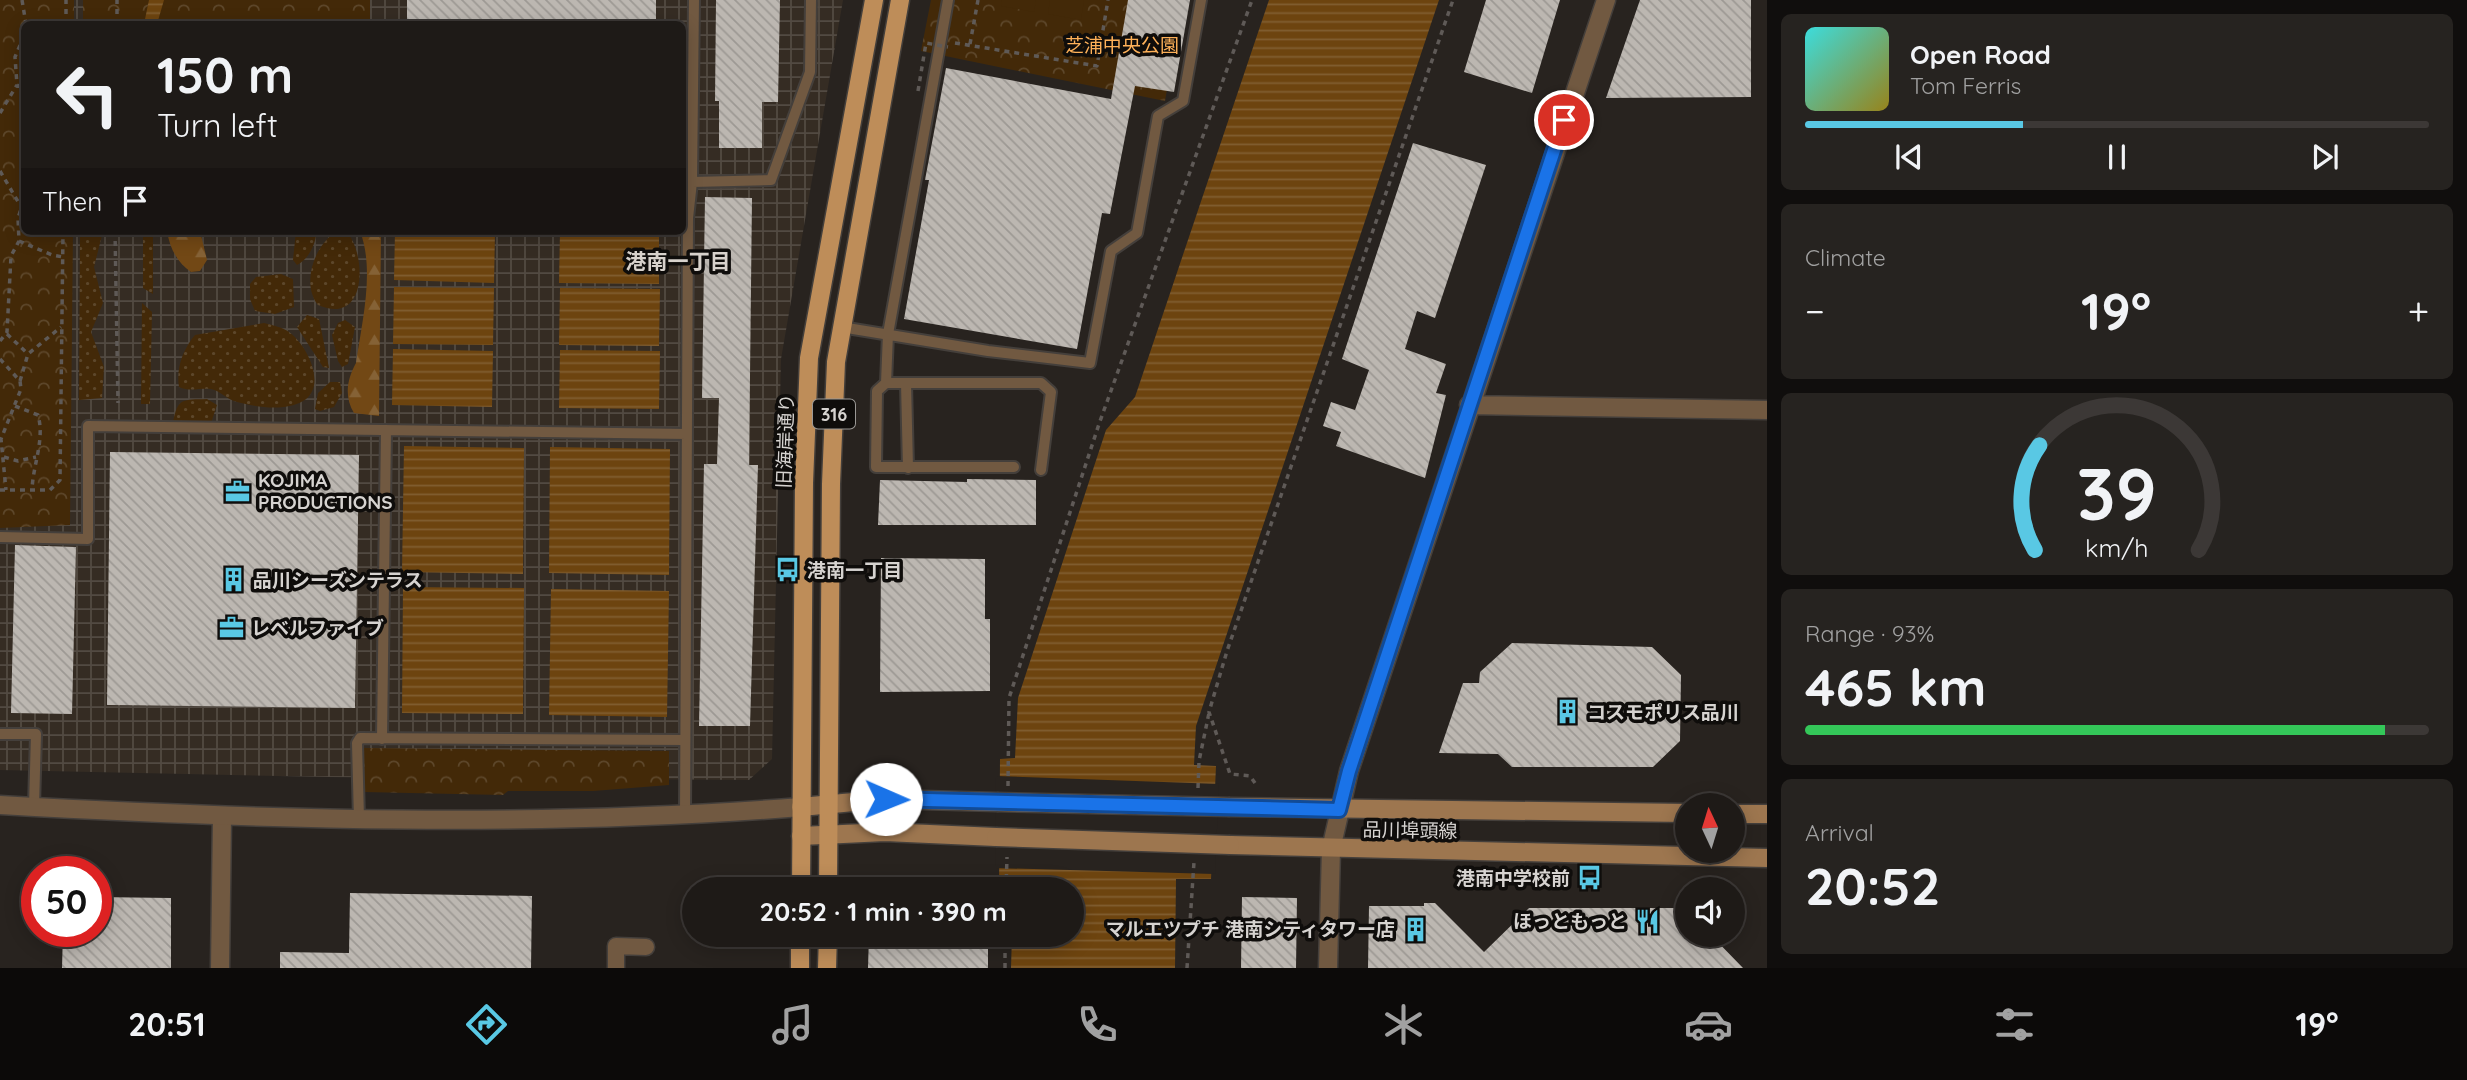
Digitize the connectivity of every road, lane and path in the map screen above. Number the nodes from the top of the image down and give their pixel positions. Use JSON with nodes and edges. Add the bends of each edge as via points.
{"nodes":[{"id":1,"x":22,"y":0,"type":"edge"},
{"id":2,"x":66,"y":0,"type":"edge"},
{"id":3,"x":117,"y":0,"type":"edge"},
{"id":4,"x":694,"y":0,"type":"edge"},
{"id":5,"x":811,"y":0,"type":"edge"},
{"id":6,"x":874,"y":0,"type":"edge"},
{"id":7,"x":900,"y":0,"type":"edge"},
{"id":8,"x":948,"y":0,"type":"edge"},
{"id":9,"x":978,"y":0,"type":"edge"},
{"id":10,"x":1108,"y":0,"type":"edge"},
{"id":11,"x":1201,"y":0,"type":"edge"},
{"id":12,"x":1252,"y":0,"type":"edge"},
{"id":13,"x":1453,"y":0,"type":"edge"},
{"id":14,"x":1606,"y":0,"type":"edge"},
{"id":15,"x":26,"y":21,"type":"edge"},
{"id":16,"x":66,"y":21,"type":"edge"},
{"id":17,"x":117,"y":21,"type":"edge"},
{"id":18,"x":21,"y":43,"type":"edge"},
{"id":19,"x":970,"y":44,"type":"junction"},
{"id":20,"x":17,"y":85,"type":"junction"},
{"id":21,"x":21,"y":87,"type":"edge"},
{"id":22,"x":918,"y":91,"type":"dead end"},
{"id":23,"x":0,"y":113,"type":"edge"},
{"id":24,"x":0,"y":172,"type":"edge"},
{"id":25,"x":692,"y":182,"type":"junction"},
{"id":26,"x":20,"y":205,"type":"joint"},
{"id":27,"x":63,"y":235,"type":"edge"},
{"id":28,"x":115,"y":235,"type":"edge"},
{"id":29,"x":19,"y":242,"type":"junction"},
{"id":30,"x":63,"y":257,"type":"junction"},
{"id":31,"x":62,"y":326,"type":"junction"},
{"id":32,"x":841,"y":327,"type":"junction"},
{"id":33,"x":7,"y":332,"type":"junction"},
{"id":34,"x":888,"y":334,"type":"junction"},
{"id":35,"x":0,"y":341,"type":"edge"},
{"id":36,"x":28,"y":354,"type":"junction"},
{"id":37,"x":0,"y":359,"type":"edge"},
{"id":38,"x":20,"y":381,"type":"junction"},
{"id":39,"x":886,"y":383,"type":"junction"},
{"id":40,"x":906,"y":383,"type":"junction"},
{"id":41,"x":118,"y":403,"type":"dead end"},
{"id":42,"x":1469,"y":405,"type":"junction"},
{"id":43,"x":15,"y":406,"type":"junction"},
{"id":44,"x":1767,"y":410,"type":"edge"},
{"id":45,"x":386,"y":430,"type":"junction"},
{"id":46,"x":687,"y":434,"type":"junction"},
{"id":47,"x":4,"y":457,"type":"junction"},
{"id":48,"x":36,"y":457,"type":"junction"},
{"id":49,"x":1014,"y":467,"type":"dead end"},
{"id":50,"x":908,"y":468,"type":"junction"},
{"id":51,"x":1041,"y":470,"type":"dead end"},
{"id":52,"x":3,"y":490,"type":"edge"},
{"id":53,"x":32,"y":490,"type":"junction"},
{"id":54,"x":0,"y":537,"type":"edge"},
{"id":55,"x":1209,"y":712,"type":"junction"},
{"id":56,"x":0,"y":734,"type":"edge"},
{"id":57,"x":382,"y":738,"type":"junction"},
{"id":58,"x":685,"y":740,"type":"junction"},
{"id":59,"x":1009,"y":754,"type":"dead end"},
{"id":60,"x":1199,"y":761,"type":"dead end"},
{"id":61,"x":1255,"y":783,"type":"dead end"},
{"id":62,"x":829,"y":804,"type":"junction"},
{"id":63,"x":0,"y":805,"type":"edge"},
{"id":64,"x":34,"y":807,"type":"junction"},
{"id":65,"x":801,"y":807,"type":"junction"},
{"id":66,"x":1339,"y":810,"type":"junction"},
{"id":67,"x":1675,"y":813,"type":"edge"},
{"id":68,"x":1745,"y":814,"type":"edge"},
{"id":69,"x":1767,"y":814,"type":"edge"},
{"id":70,"x":685,"y":816,"type":"junction"},
{"id":71,"x":0,"y":817,"type":"edge"},
{"id":72,"x":222,"y":818,"type":"junction"},
{"id":73,"x":359,"y":819,"type":"junction"},
{"id":74,"x":829,"y":834,"type":"junction"},
{"id":75,"x":801,"y":836,"type":"junction"},
{"id":76,"x":1331,"y":849,"type":"junction"},
{"id":77,"x":1767,"y":859,"type":"edge"},
{"id":78,"x":800,"y":877,"type":"edge"},
{"id":79,"x":828,"y":877,"type":"edge"},
{"id":80,"x":1193,"y":883,"type":"dead end"},
{"id":81,"x":646,"y":947,"type":"dead end"},
{"id":82,"x":800,"y":947,"type":"edge"},
{"id":83,"x":828,"y":947,"type":"edge"},
{"id":84,"x":1005,"y":947,"type":"edge"},
{"id":85,"x":220,"y":968,"type":"edge"},
{"id":86,"x":616,"y":968,"type":"edge"},
{"id":87,"x":800,"y":968,"type":"edge"},
{"id":88,"x":827,"y":968,"type":"edge"},
{"id":89,"x":1005,"y":968,"type":"edge"},
{"id":90,"x":1187,"y":968,"type":"edge"},
{"id":91,"x":1328,"y":968,"type":"edge"}],
"edges":[{"from":1,"to":15,"type":"path"},
{"from":2,"to":16,"type":"path"},
{"from":3,"to":17,"type":"path"},
{"from":4,"to":25,"type":"lane"},
{"from":5,"to":25,"type":"lane","via":[[810,72],[771,180]]},
{"from":6,"to":65,"type":"main road","name":"旧海岸通り","number":"316","via":[[809,358]]},
{"from":7,"to":32,"type":"main road","number":"316"},
{"from":8,"to":34,"type":"lane"},
{"from":9,"to":19,"type":"path"},
{"from":10,"to":19,"type":"path","via":[[1097,66]]},
{"from":11,"to":34,"type":"lane","via":[[1183,101],[1158,116],[1136,233],[1111,251],[1090,363]]},
{"from":12,"to":59,"type":"path","via":[[1099,424],[1009,698]]},
{"from":13,"to":55,"type":"path"},
{"from":14,"to":42,"type":"street"},
{"from":18,"to":20,"type":"path","via":[[15,57]]},
{"from":19,"to":22,"type":"path","bridge":true,"via":[[926,43]]},
{"from":20,"to":21,"type":"path"},
{"from":20,"to":23,"type":"path"},
{"from":24,"to":26,"type":"path"},
{"from":25,"to":46,"type":"lane"},
{"from":26,"to":29,"type":"path"},
{"from":27,"to":30,"type":"path"},
{"from":28,"to":41,"type":"path"},
{"from":29,"to":30,"type":"path"},
{"from":29,"to":33,"type":"path","via":[[11,256]]},
{"from":30,"to":31,"type":"path"},
{"from":31,"to":36,"type":"path"},
{"from":31,"to":53,"type":"path","via":[[60,480],[50,490]]},
{"from":32,"to":34,"type":"lane"},
{"from":32,"to":62,"type":"main road","number":"316","via":[[831,484]]},
{"from":33,"to":35,"type":"path"},
{"from":33,"to":36,"type":"path"},
{"from":34,"to":39,"type":"lane"},
{"from":36,"to":38,"type":"path"},
{"from":37,"to":38,"type":"path"},
{"from":38,"to":43,"type":"path"},
{"from":39,"to":40,"type":"lane"},
{"from":39,"to":50,"type":"lane","via":[[877,391],[876,467]]},
{"from":40,"to":50,"type":"lane"},
{"from":40,"to":51,"type":"lane","via":[[1041,383],[1051,392]]},
{"from":42,"to":44,"type":"street"},
{"from":42,"to":66,"type":"street"},
{"from":43,"to":47,"type":"path","via":[[1,439]]},
{"from":43,"to":48,"type":"path","via":[[38,415],[42,431]]},
{"from":45,"to":46,"type":"lane"},
{"from":45,"to":54,"type":"lane","via":[[88,426],[88,539]]},
{"from":45,"to":57,"type":"lane"},
{"from":46,"to":58,"type":"lane"},
{"from":47,"to":48,"type":"path","via":[[18,461]]},
{"from":47,"to":52,"type":"path"},
{"from":48,"to":53,"type":"path"},
{"from":49,"to":50,"type":"lane"},
{"from":52,"to":53,"type":"path"},
{"from":55,"to":60,"type":"path"},
{"from":55,"to":61,"type":"path","via":[[1230,774],[1250,776]]},
{"from":56,"to":64,"type":"lane","via":[[36,734]]},
{"from":57,"to":58,"type":"lane"},
{"from":57,"to":73,"type":"lane","via":[[360,738],[357,743]]},
{"from":58,"to":70,"type":"lane"},
{"from":62,"to":65,"type":"main road","name":"品川埠頭線"},
{"from":62,"to":66,"type":"main road","name":"品川埠頭線","bridge":true,"via":[[886,799]]},
{"from":62,"to":74,"type":"main road","number":"316"},
{"from":63,"to":64,"type":"street"},
{"from":64,"to":71,"type":"street"},
{"from":64,"to":72,"type":"street"},
{"from":65,"to":70,"type":"street"},
{"from":65,"to":75,"type":"main road","name":"旧海岸通り","number":"316"},
{"from":66,"to":67,"type":"main road","name":"品川埠頭線"},
{"from":66,"to":76,"type":"street"},
{"from":68,"to":69,"type":"main road"},
{"from":70,"to":73,"type":"street"},
{"from":72,"to":73,"type":"street"},
{"from":72,"to":85,"type":"street"},
{"from":74,"to":75,"type":"main road","name":"品川埠頭線"},
{"from":74,"to":76,"type":"main road","name":"品川埠頭線","bridge":true,"via":[[885,832]]},
{"from":74,"to":79,"type":"main road","number":"316"},
{"from":75,"to":78,"type":"main road","name":"旧海岸通り","number":"316"},
{"from":76,"to":77,"type":"main road","name":"品川埠頭線"},
{"from":76,"to":91,"type":"street"},
{"from":80,"to":90,"type":"path"},
{"from":81,"to":86,"type":"street","via":[[616,946]]},
{"from":82,"to":87,"type":"main road"},
{"from":83,"to":88,"type":"main road"},
{"from":84,"to":89,"type":"path"}]}
